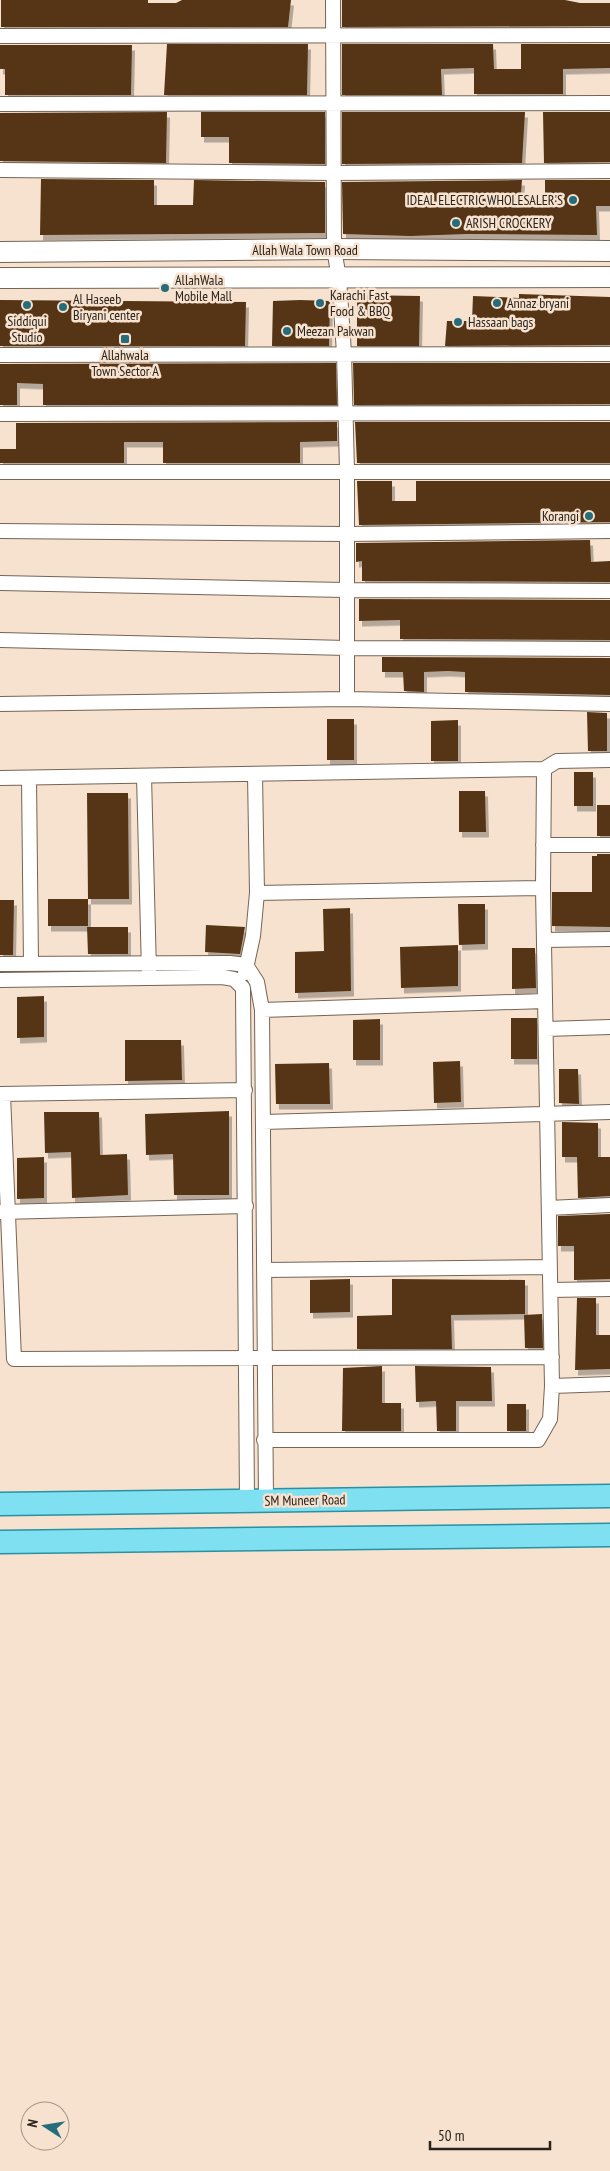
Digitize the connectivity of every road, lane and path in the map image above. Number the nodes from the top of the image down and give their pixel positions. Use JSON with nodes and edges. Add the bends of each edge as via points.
{"nodes":[{"id":1,"x":333,"y":0,"type":"edge"},
{"id":2,"x":610,"y":35,"type":"edge"},
{"id":3,"x":0,"y":36,"type":"edge"},
{"id":4,"x":333,"y":37,"type":"junction"},
{"id":5,"x":333,"y":103,"type":"junction"},
{"id":6,"x":0,"y":104,"type":"edge"},
{"id":7,"x":610,"y":104,"type":"edge"},
{"id":8,"x":0,"y":170,"type":"edge"},
{"id":9,"x":610,"y":171,"type":"edge"},
{"id":10,"x":334,"y":173,"type":"junction"},
{"id":11,"x":334,"y":249,"type":"junction"},
{"id":12,"x":610,"y":251,"type":"edge"},
{"id":13,"x":0,"y":252,"type":"edge"},
{"id":14,"x":610,"y":277,"type":"edge"},
{"id":15,"x":0,"y":278,"type":"edge"},
{"id":16,"x":339,"y":278,"type":"junction"},
{"id":17,"x":344,"y":353,"type":"junction"},
{"id":18,"x":610,"y":354,"type":"edge"},
{"id":19,"x":0,"y":355,"type":"edge"},
{"id":20,"x":346,"y":413,"type":"junction"},
{"id":21,"x":610,"y":413,"type":"edge"},
{"id":22,"x":0,"y":414,"type":"edge"},
{"id":23,"x":347,"y":471,"type":"junction"},
{"id":24,"x":0,"y":472,"type":"edge"},
{"id":25,"x":610,"y":472,"type":"edge"},
{"id":26,"x":0,"y":531,"type":"edge"},
{"id":27,"x":610,"y":531,"type":"edge"},
{"id":28,"x":346,"y":534,"type":"junction"},
{"id":29,"x":0,"y":584,"type":"edge"},
{"id":30,"x":346,"y":590,"type":"junction"},
{"id":31,"x":610,"y":591,"type":"edge"},
{"id":32,"x":0,"y":640,"type":"edge"},
{"id":33,"x":347,"y":648,"type":"junction"},
{"id":34,"x":610,"y":650,"type":"edge"},
{"id":35,"x":347,"y":699,"type":"junction"},
{"id":36,"x":0,"y":704,"type":"edge"},
{"id":37,"x":610,"y":704,"type":"edge"},
{"id":38,"x":610,"y":760,"type":"edge"},
{"id":39,"x":544,"y":769,"type":"junction"},
{"id":40,"x":255,"y":775,"type":"junction"},
{"id":41,"x":144,"y":776,"type":"junction"},
{"id":42,"x":0,"y":778,"type":"edge"},
{"id":43,"x":29,"y":778,"type":"junction"},
{"id":44,"x":543,"y":845,"type":"junction"},
{"id":45,"x":610,"y":845,"type":"edge"},
{"id":46,"x":543,"y":888,"type":"junction"},
{"id":47,"x":257,"y":893,"type":"junction"},
{"id":48,"x":610,"y":939,"type":"edge"},
{"id":49,"x":544,"y":940,"type":"junction"},
{"id":50,"x":148,"y":963,"type":"junction"},
{"id":51,"x":0,"y":964,"type":"edge"},
{"id":52,"x":30,"y":964,"type":"junction"},
{"id":53,"x":246,"y":965,"type":"junction"},
{"id":54,"x":149,"y":978,"type":"junction"},
{"id":55,"x":0,"y":980,"type":"edge"},
{"id":56,"x":243,"y":988,"type":"junction"},
{"id":57,"x":545,"y":1001,"type":"junction"},
{"id":58,"x":262,"y":1010,"type":"junction"},
{"id":59,"x":610,"y":1027,"type":"edge"},
{"id":60,"x":546,"y":1029,"type":"junction"},
{"id":61,"x":245,"y":1090,"type":"junction"},
{"id":62,"x":2,"y":1094,"type":"edge"},
{"id":63,"x":610,"y":1112,"type":"edge"},
{"id":64,"x":547,"y":1114,"type":"junction"},
{"id":65,"x":263,"y":1122,"type":"junction"},
{"id":66,"x":610,"y":1205,"type":"edge"},
{"id":67,"x":246,"y":1206,"type":"junction"},
{"id":68,"x":549,"y":1208,"type":"junction"},
{"id":69,"x":4,"y":1212,"type":"edge"},
{"id":70,"x":550,"y":1267,"type":"junction"},
{"id":71,"x":264,"y":1270,"type":"junction"},
{"id":72,"x":610,"y":1289,"type":"edge"},
{"id":73,"x":551,"y":1290,"type":"junction"},
{"id":74,"x":6,"y":1327,"type":"edge"},
{"id":75,"x":552,"y":1357,"type":"junction"},
{"id":76,"x":245,"y":1358,"type":"junction"},
{"id":77,"x":265,"y":1359,"type":"junction"},
{"id":78,"x":610,"y":1384,"type":"edge"},
{"id":79,"x":552,"y":1386,"type":"junction"},
{"id":80,"x":264,"y":1440,"type":"junction"},
{"id":81,"x":610,"y":1496,"type":"edge"},
{"id":82,"x":256,"y":1501,"type":"junction"},
{"id":83,"x":0,"y":1504,"type":"edge"},
{"id":84,"x":610,"y":1535,"type":"edge"},
{"id":85,"x":0,"y":1542,"type":"edge"}],
"edges":[{"from":1,"to":4,"type":"street"},
{"from":2,"to":4,"type":"street"},
{"from":3,"to":4,"type":"street"},
{"from":4,"to":5,"type":"street"},
{"from":5,"to":6,"type":"street"},
{"from":5,"to":7,"type":"street"},
{"from":5,"to":10,"type":"street"},
{"from":8,"to":10,"type":"street"},
{"from":9,"to":10,"type":"street"},
{"from":10,"to":11,"type":"street"},
{"from":11,"to":12,"type":"main road","name":"Allah Wala Town Road"},
{"from":11,"to":13,"type":"main road","name":"Allah Wala Town Road"},
{"from":11,"to":16,"type":"street"},
{"from":14,"to":16,"type":"main road","name":"Allah Wala Town Road"},
{"from":15,"to":16,"type":"main road","name":"Allah Wala Town Road"},
{"from":16,"to":17,"type":"street"},
{"from":17,"to":18,"type":"street"},
{"from":17,"to":19,"type":"street"},
{"from":17,"to":20,"type":"street"},
{"from":20,"to":21,"type":"street"},
{"from":20,"to":22,"type":"street"},
{"from":20,"to":23,"type":"street"},
{"from":23,"to":24,"type":"street"},
{"from":23,"to":25,"type":"street"},
{"from":23,"to":28,"type":"street"},
{"from":26,"to":28,"type":"street"},
{"from":27,"to":28,"type":"street"},
{"from":28,"to":30,"type":"street"},
{"from":29,"to":30,"type":"street"},
{"from":30,"to":31,"type":"street"},
{"from":30,"to":33,"type":"street"},
{"from":32,"to":33,"type":"street"},
{"from":33,"to":34,"type":"street"},
{"from":33,"to":35,"type":"street"},
{"from":35,"to":36,"type":"street"},
{"from":35,"to":37,"type":"street"},
{"from":38,"to":39,"type":"street","via":[[557,761]]},
{"from":39,"to":40,"type":"street"},
{"from":39,"to":44,"type":"street"},
{"from":40,"to":41,"type":"street"},
{"from":40,"to":47,"type":"street"},
{"from":41,"to":43,"type":"street"},
{"from":41,"to":50,"type":"street"},
{"from":42,"to":43,"type":"street"},
{"from":43,"to":52,"type":"street"},
{"from":44,"to":45,"type":"street"},
{"from":44,"to":46,"type":"street"},
{"from":46,"to":47,"type":"street"},
{"from":46,"to":49,"type":"street"},
{"from":47,"to":53,"type":"street","via":[[253,936]]},
{"from":48,"to":49,"type":"street"},
{"from":49,"to":57,"type":"street"},
{"from":50,"to":52,"type":"street"},
{"from":50,"to":53,"type":"street"},
{"from":50,"to":54,"type":"street"},
{"from":51,"to":52,"type":"street"},
{"from":53,"to":56,"type":"street"},
{"from":53,"to":58,"type":"street","via":[[257,982]]},
{"from":54,"to":55,"type":"street"},
{"from":54,"to":56,"type":"street","via":[[234,978]]},
{"from":56,"to":61,"type":"street"},
{"from":57,"to":58,"type":"street"},
{"from":57,"to":60,"type":"street"},
{"from":58,"to":65,"type":"street"},
{"from":59,"to":60,"type":"street"},
{"from":60,"to":64,"type":"street"},
{"from":61,"to":62,"type":"street"},
{"from":61,"to":67,"type":"street"},
{"from":62,"to":69,"type":"street"},
{"from":63,"to":64,"type":"street"},
{"from":64,"to":65,"type":"street"},
{"from":64,"to":68,"type":"street"},
{"from":65,"to":71,"type":"street"},
{"from":66,"to":68,"type":"street"},
{"from":67,"to":69,"type":"street"},
{"from":67,"to":76,"type":"street"},
{"from":68,"to":70,"type":"street"},
{"from":69,"to":74,"type":"street"},
{"from":70,"to":71,"type":"street"},
{"from":70,"to":73,"type":"street"},
{"from":71,"to":77,"type":"street"},
{"from":72,"to":73,"type":"street"},
{"from":73,"to":75,"type":"street"},
{"from":74,"to":76,"type":"street","via":[[14,1359]]},
{"from":75,"to":77,"type":"street"},
{"from":75,"to":79,"type":"street"},
{"from":76,"to":77,"type":"street"},
{"from":76,"to":82,"type":"street"},
{"from":77,"to":80,"type":"street"},
{"from":78,"to":79,"type":"street"},
{"from":79,"to":80,"type":"street","via":[[550,1419],[538,1440]]},
{"from":80,"to":82,"type":"street"},
{"from":81,"to":82,"type":"main road","name":"SM Muneer Road"},
{"from":82,"to":83,"type":"main road","name":"SM Muneer Road"},
{"from":84,"to":85,"type":"main road"}]}
